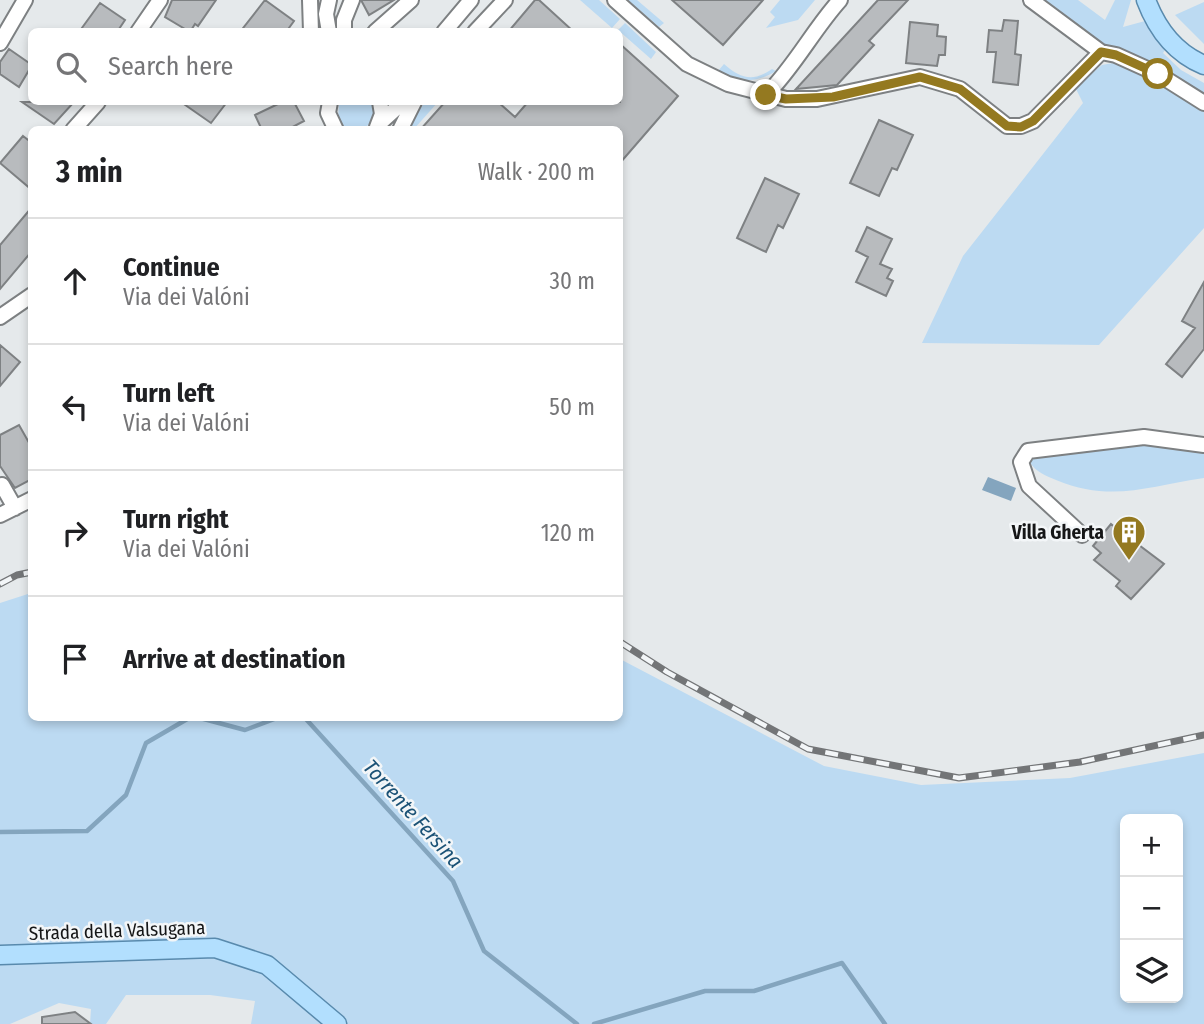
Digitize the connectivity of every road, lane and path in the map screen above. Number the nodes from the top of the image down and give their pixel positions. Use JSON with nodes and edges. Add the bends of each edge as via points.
{"nodes":[{"id":1,"x":25,"y":0,"type":"edge"},
{"id":2,"x":160,"y":0,"type":"edge"},
{"id":3,"x":310,"y":0,"type":"edge"},
{"id":4,"x":329,"y":0,"type":"edge"},
{"id":5,"x":352,"y":0,"type":"edge"},
{"id":6,"x":411,"y":0,"type":"edge"},
{"id":7,"x":471,"y":0,"type":"edge"},
{"id":8,"x":505,"y":0,"type":"edge"},
{"id":9,"x":615,"y":0,"type":"edge"},
{"id":10,"x":840,"y":0,"type":"edge"},
{"id":11,"x":1031,"y":0,"type":"edge"},
{"id":12,"x":1146,"y":0,"type":"edge"},
{"id":13,"x":141,"y":28,"type":"edge"},
{"id":14,"x":311,"y":28,"type":"edge"},
{"id":15,"x":328,"y":28,"type":"edge"},
{"id":16,"x":345,"y":28,"type":"edge"},
{"id":17,"x":379,"y":28,"type":"edge"},
{"id":18,"x":447,"y":28,"type":"edge"},
{"id":19,"x":479,"y":28,"type":"edge"},
{"id":20,"x":0,"y":43,"type":"edge"},
{"id":21,"x":1101,"y":52,"type":"junction"},
{"id":22,"x":1204,"y":65,"type":"edge"},
{"id":23,"x":766,"y":95,"type":"junction"},
{"id":24,"x":1204,"y":103,"type":"edge"},
{"id":25,"x":95,"y":105,"type":"edge"},
{"id":26,"x":329,"y":105,"type":"edge"},
{"id":27,"x":380,"y":105,"type":"edge"},
{"id":28,"x":400,"y":105,"type":"edge"},
{"id":29,"x":412,"y":105,"type":"edge"},
{"id":30,"x":77,"y":126,"type":"edge"},
{"id":31,"x":333,"y":126,"type":"edge"},
{"id":32,"x":377,"y":126,"type":"edge"},
{"id":33,"x":402,"y":126,"type":"edge"},
{"id":34,"x":28,"y":298,"type":"edge"},
{"id":35,"x":0,"y":317,"type":"edge"},
{"id":36,"x":1204,"y":445,"type":"edge"},
{"id":37,"x":2,"y":485,"type":"dead end"},
{"id":38,"x":28,"y":501,"type":"edge"},
{"id":39,"x":15,"y":508,"type":"junction"},
{"id":40,"x":0,"y":514,"type":"edge"},
{"id":41,"x":1082,"y":535,"type":"dead end"},
{"id":42,"x":0,"y":955,"type":"edge"},
{"id":43,"x":337,"y":1024,"type":"edge"}],
"edges":[{"from":1,"to":20,"type":"street"},
{"from":2,"to":13,"type":"street"},
{"from":3,"to":14,"type":"street"},
{"from":4,"to":15,"type":"street"},
{"from":5,"to":16,"type":"street"},
{"from":6,"to":17,"type":"street"},
{"from":7,"to":18,"type":"street"},
{"from":8,"to":19,"type":"street"},
{"from":9,"to":23,"type":"street","via":[[696,70]]},
{"from":10,"to":23,"type":"street"},
{"from":11,"to":21,"type":"street"},
{"from":12,"to":22,"type":"main road","via":[[1165,35]]},
{"from":21,"to":23,"type":"street","via":[[1033,121],[1021,127],[1007,126],[960,89],[920,77],[833,97]]},
{"from":21,"to":24,"type":"street","via":[[1158,74]]},
{"from":25,"to":30,"type":"street"},
{"from":26,"to":31,"type":"street"},
{"from":27,"to":32,"type":"street"},
{"from":28,"to":32,"type":"street"},
{"from":29,"to":33,"type":"street"},
{"from":34,"to":35,"type":"street"},
{"from":36,"to":41,"type":"street","via":[[1144,437],[1028,451],[1021,462],[1029,486]]},
{"from":37,"to":39,"type":"street"},
{"from":38,"to":39,"type":"street"},
{"from":39,"to":40,"type":"street"},
{"from":42,"to":43,"type":"main road","name":"Strada della Valsugana","via":[[215,948],[267,965]]}]}
